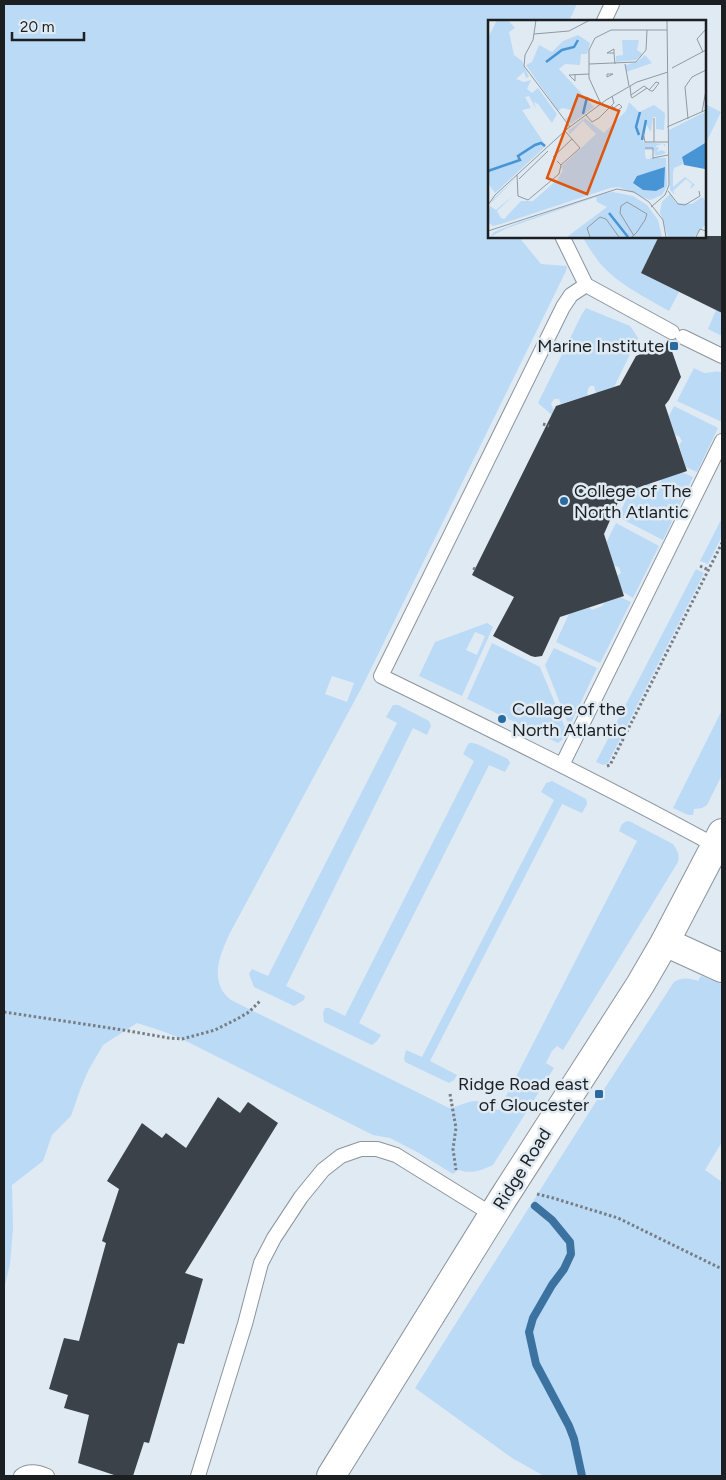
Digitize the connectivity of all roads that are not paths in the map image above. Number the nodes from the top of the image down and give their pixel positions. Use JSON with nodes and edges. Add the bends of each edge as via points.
{"nodes":[{"id":1,"x":612,"y":4,"type":"edge"},
{"id":2,"x":604,"y":20,"type":"edge"},
{"id":3,"x":563,"y":238,"type":"edge"},
{"id":4,"x":586,"y":285,"type":"junction"},
{"id":5,"x":722,"y":356,"type":"edge"},
{"id":6,"x":722,"y":441,"type":"edge"},
{"id":7,"x":562,"y":765,"type":"junction"},
{"id":8,"x":719,"y":840,"type":"edge"},
{"id":9,"x":665,"y":942,"type":"junction"},
{"id":10,"x":722,"y":968,"type":"edge"},
{"id":11,"x":493,"y":1215,"type":"junction"},
{"id":12,"x":21,"y":1476,"type":"edge"},
{"id":13,"x":47,"y":1476,"type":"edge"},
{"id":14,"x":198,"y":1476,"type":"edge"},
{"id":15,"x":331,"y":1476,"type":"edge"}],
"edges":[{"from":1,"to":2,"type":"lane"},
{"from":3,"to":4,"type":"lane"},
{"from":4,"to":5,"type":"lane"},
{"from":4,"to":7,"type":"lane","via":[[571,295],[563,307],[381,676]]},
{"from":6,"to":7,"type":"lane"},
{"from":7,"to":8,"type":"lane"},
{"from":8,"to":9,"type":"street","name":"Ridge Road"},
{"from":9,"to":10,"type":"street"},
{"from":9,"to":11,"type":"street","name":"Ridge Road"},
{"from":11,"to":14,"type":"lane","via":[[396,1155],[377,1149],[362,1149],[340,1156],[323,1170],[301,1197],[261,1263]]},
{"from":11,"to":15,"type":"street","name":"Ridge Road"},
{"from":12,"to":13,"type":"lane","via":[[39,1472]]}]}
